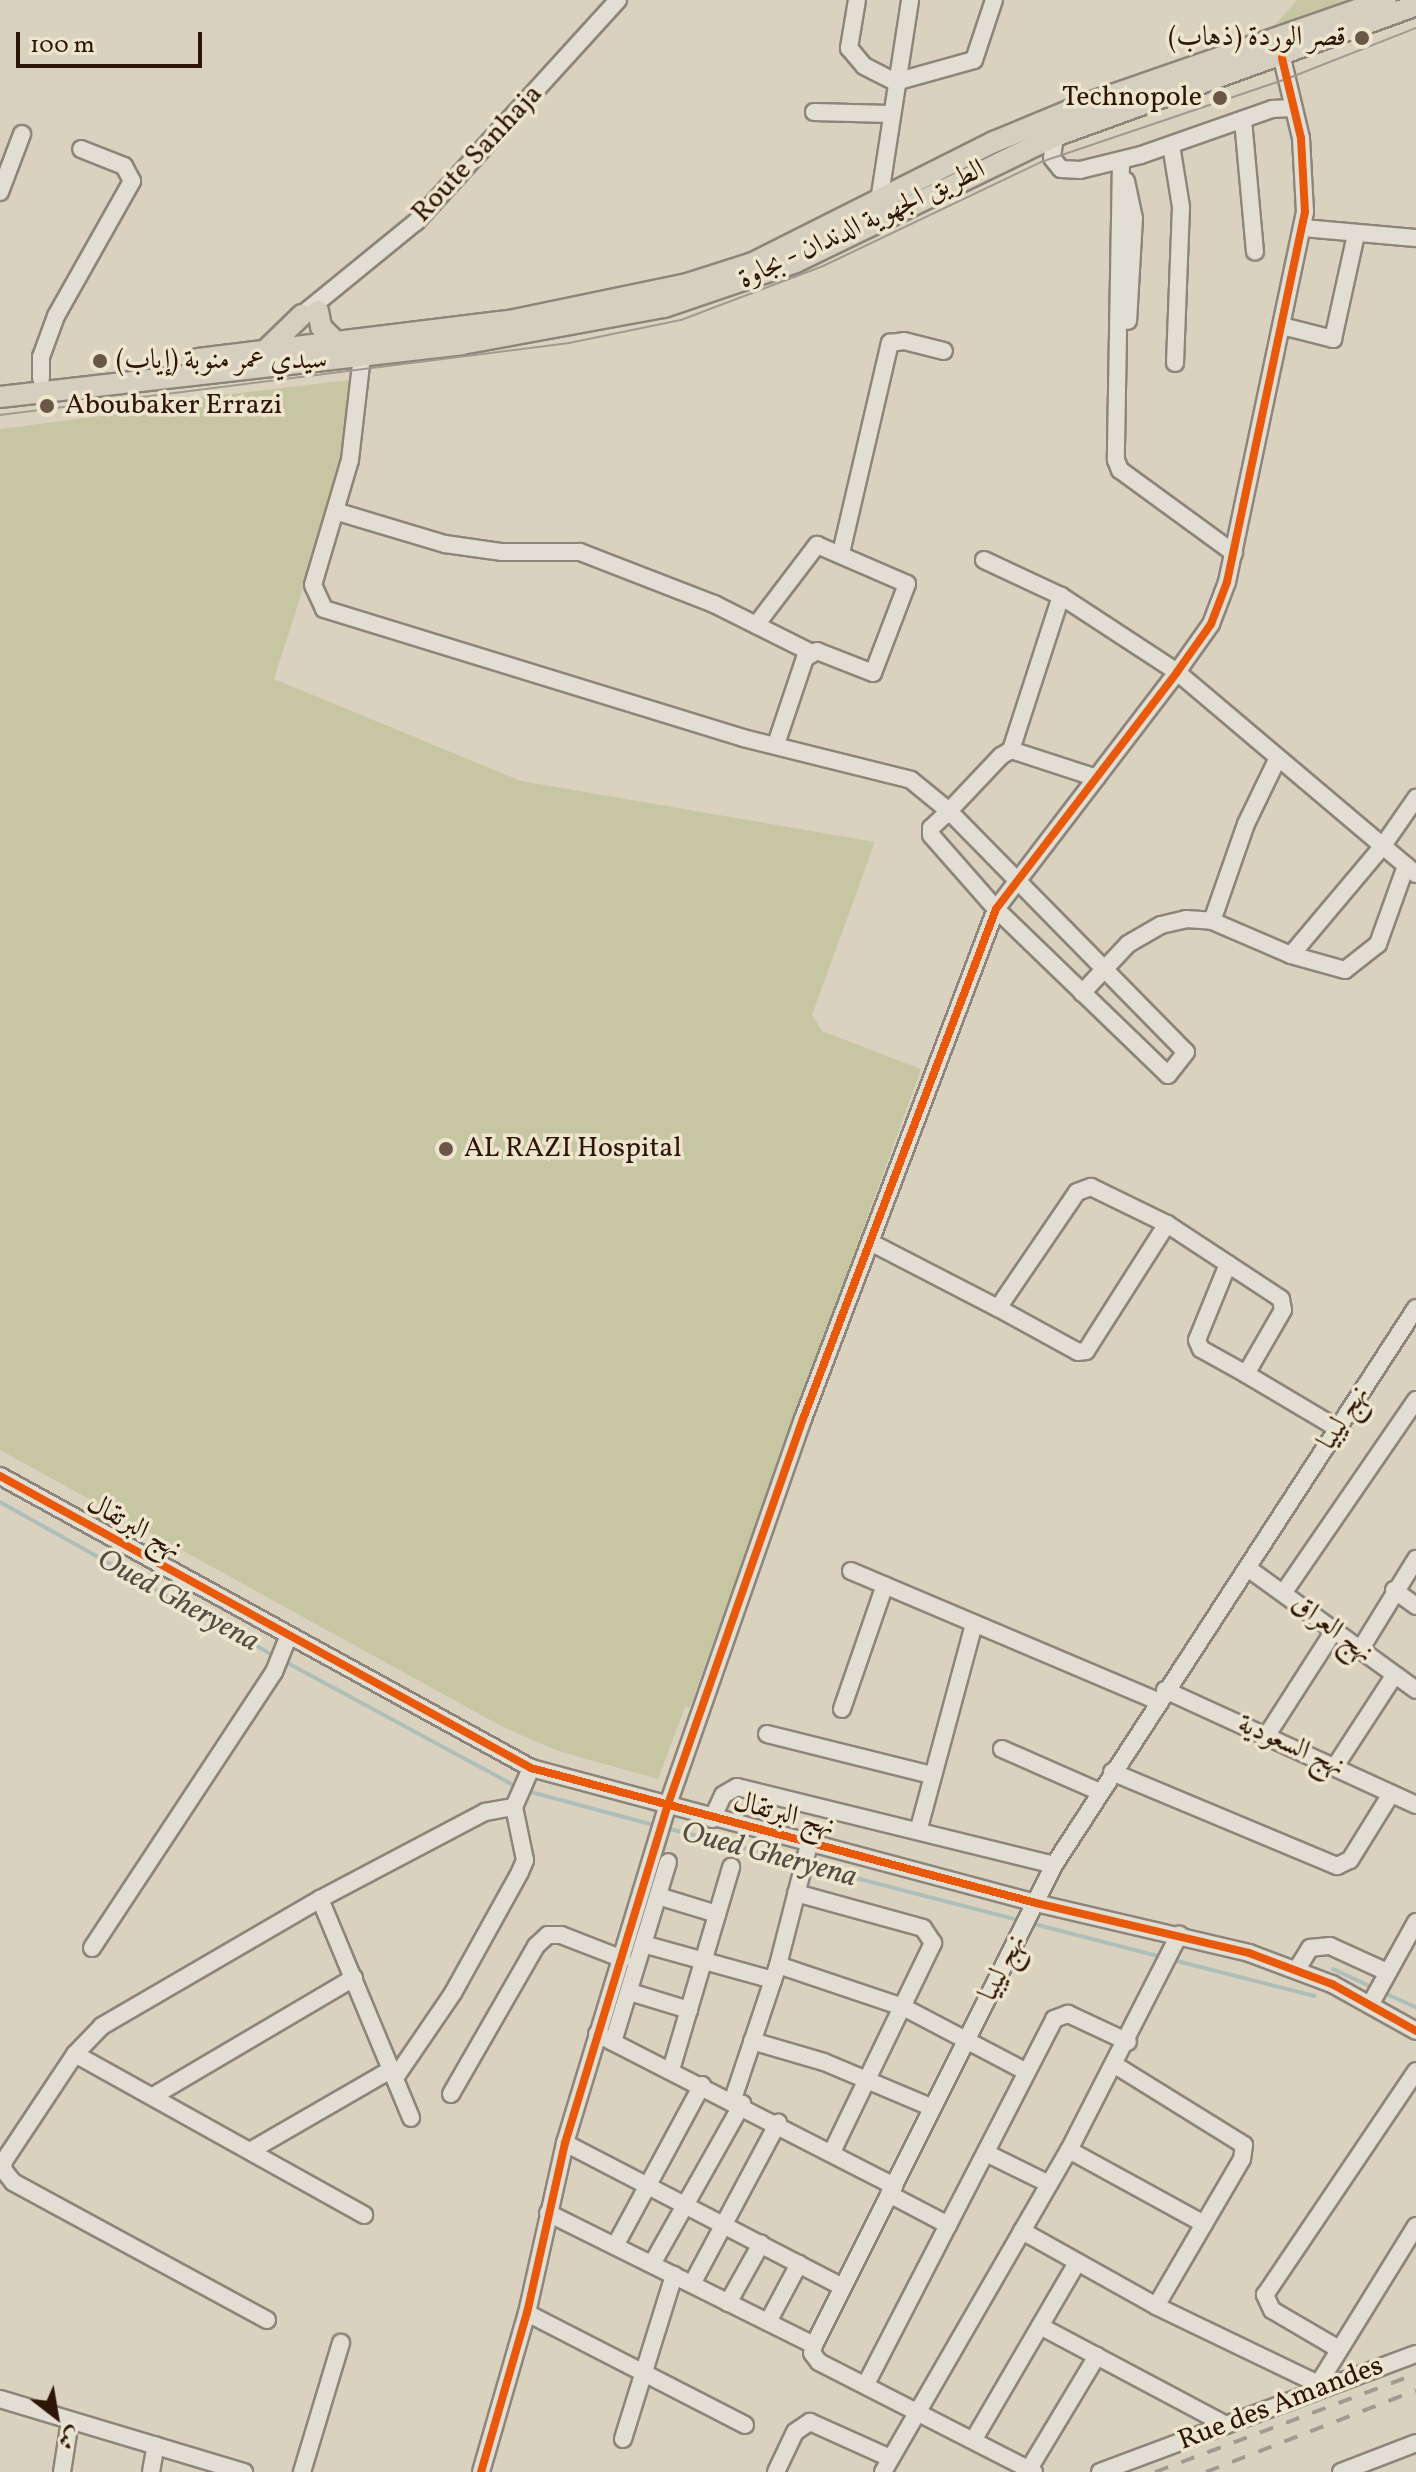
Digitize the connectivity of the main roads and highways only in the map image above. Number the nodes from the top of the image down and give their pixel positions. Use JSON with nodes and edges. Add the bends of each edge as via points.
{"nodes":[{"id":1,"x":1386,"y":0,"type":"edge"},
{"id":2,"x":1416,"y":5,"type":"edge"},
{"id":3,"x":1279,"y":49,"type":"junction"},
{"id":4,"x":336,"y":342,"type":"junction"},
{"id":5,"x":265,"y":351,"type":"junction"},
{"id":6,"x":302,"y":354,"type":"junction"},
{"id":7,"x":0,"y":383,"type":"edge"},
{"id":8,"x":0,"y":397,"type":"edge"}],
"edges":[{"from":1,"to":3,"type":"main road","name":"الطريق الجهوية الدندان - بجاوة"},
{"from":2,"to":3,"type":"main road","name":"الطريق الجهوية الدندان - بجاوة"},
{"from":3,"to":4,"type":"main road","name":"الطريق الجهوية الدندان - بجاوة","via":[[1078,107],[994,142],[753,263],[687,284],[521,319]]},
{"from":3,"to":6,"type":"main road","name":"الطريق الجهوية الدندان - بجاوة","via":[[1055,136],[740,284],[584,325],[362,356]]},
{"from":4,"to":5,"type":"main road","via":[[321,327],[315,307]]},
{"from":4,"to":6,"type":"main road","name":"الطريق الجهوية الدندان - بجاوة"},
{"from":5,"to":6,"type":"main road","name":"الطريق الجهوية الدندان - بجاوة"},
{"from":5,"to":7,"type":"main road","name":"الطريق الجهوية الدندان - بجاوة"},
{"from":6,"to":8,"type":"main road","name":"الطريق الجهوية الدندان - بجاوة"}]}
